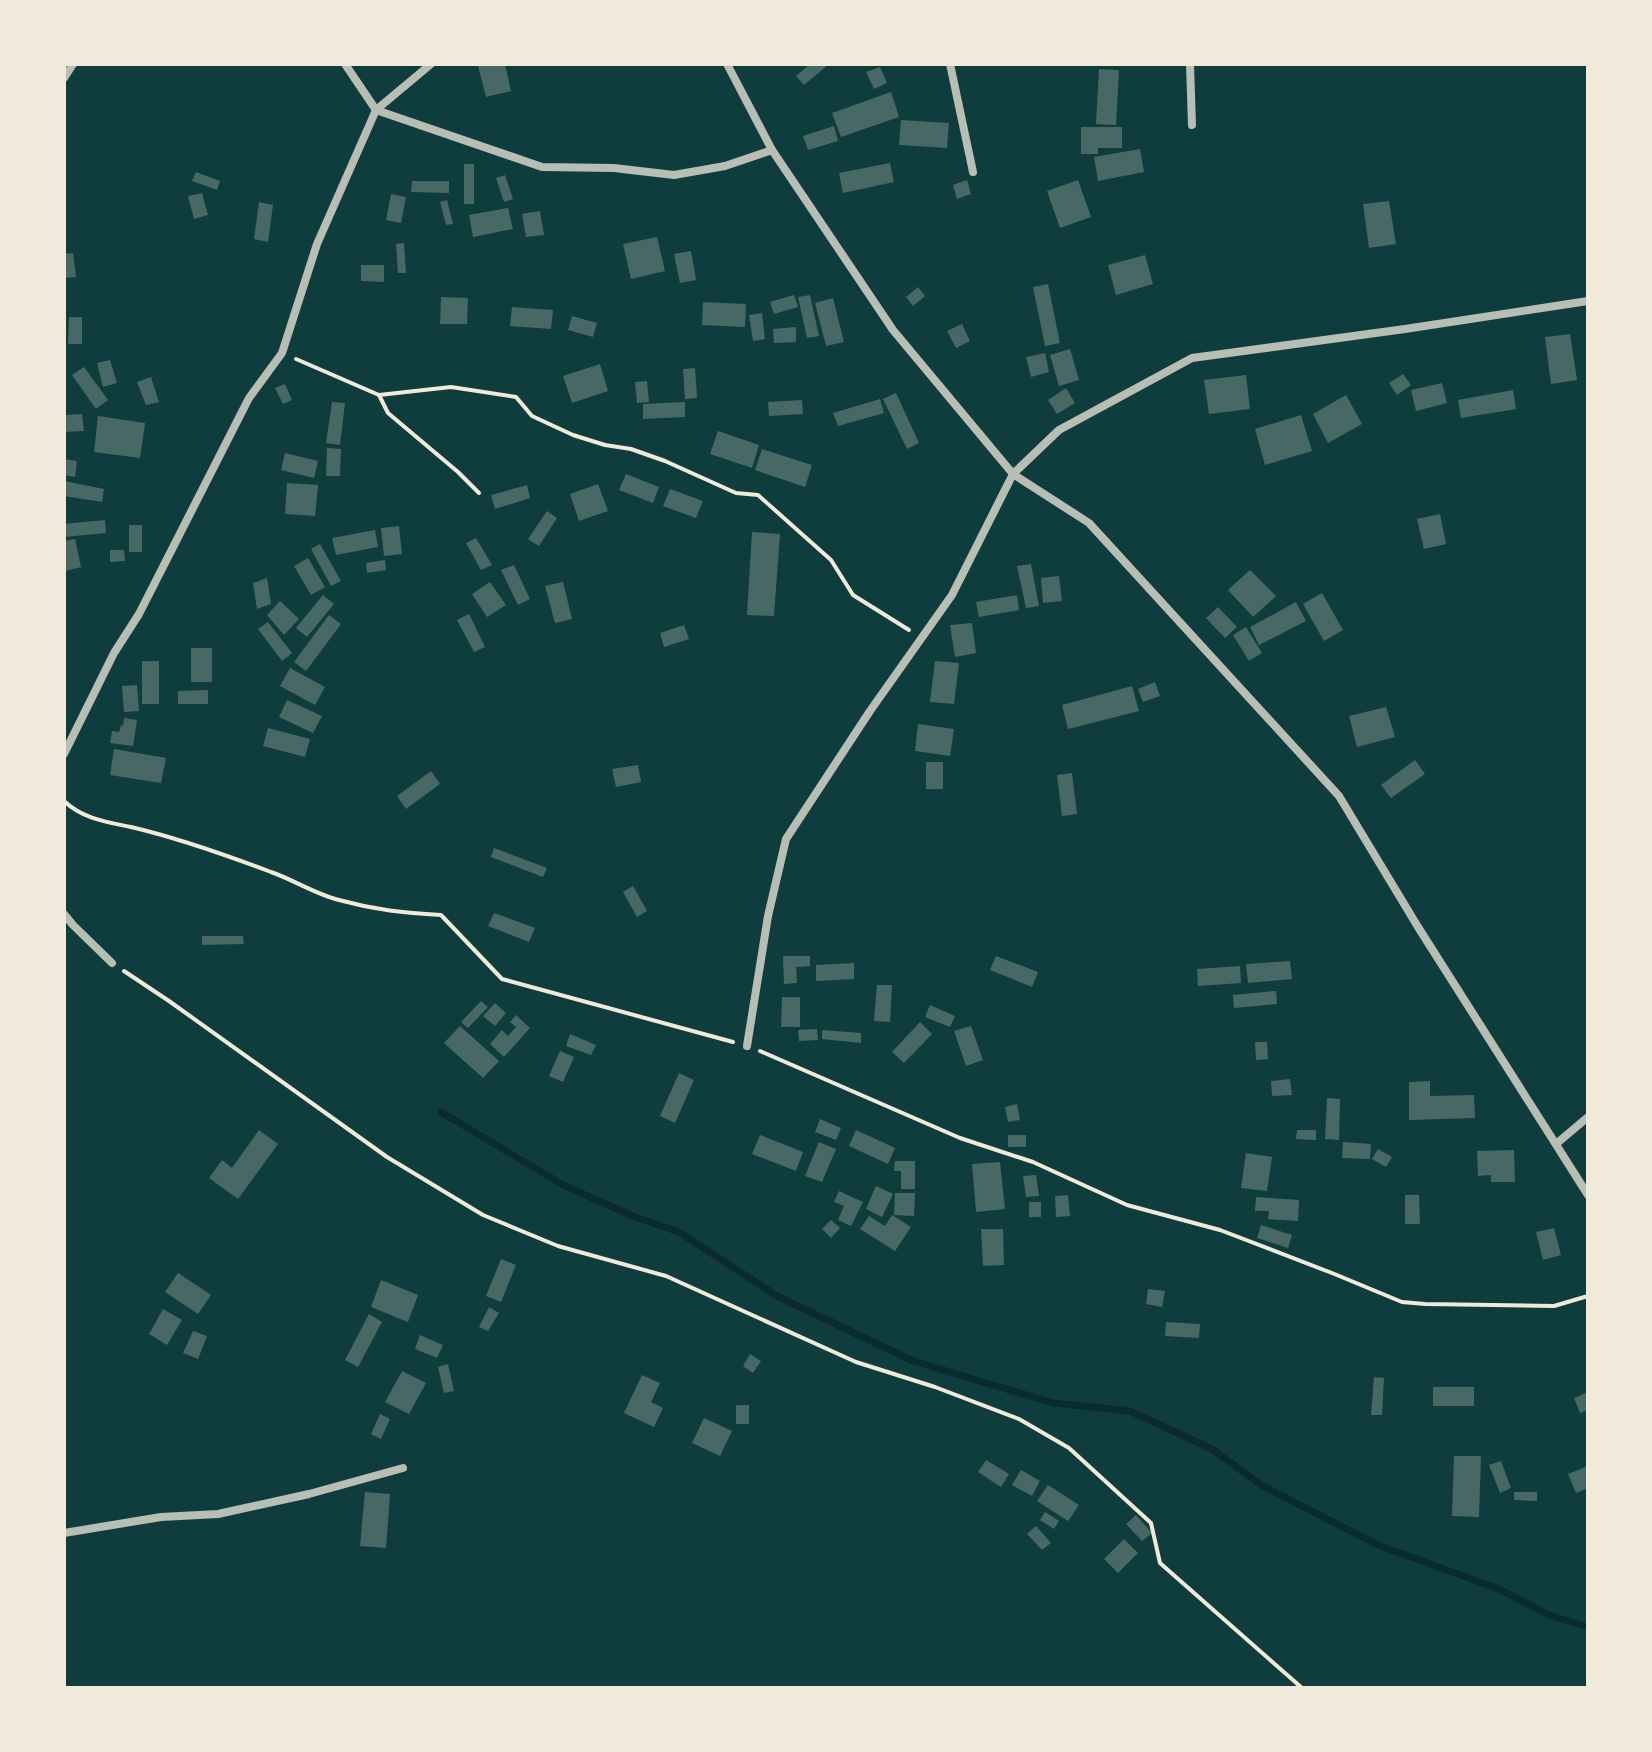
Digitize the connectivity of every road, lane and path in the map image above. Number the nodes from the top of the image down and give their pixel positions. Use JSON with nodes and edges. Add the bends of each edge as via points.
{"nodes":[{"id":1,"x":73,"y":64,"type":"edge"},
{"id":2,"x":345,"y":64,"type":"edge"},
{"id":3,"x":431,"y":64,"type":"edge"},
{"id":4,"x":727,"y":64,"type":"edge"},
{"id":5,"x":950,"y":64,"type":"edge"},
{"id":6,"x":1190,"y":64,"type":"edge"},
{"id":7,"x":64,"y":78,"type":"edge"},
{"id":8,"x":376,"y":110,"type":"junction"},
{"id":9,"x":1192,"y":125,"type":"dead end"},
{"id":10,"x":772,"y":150,"type":"junction"},
{"id":11,"x":973,"y":172,"type":"dead end"},
{"id":12,"x":1588,"y":301,"type":"edge"},
{"id":13,"x":282,"y":353,"type":"junction"},
{"id":14,"x":379,"y":395,"type":"junction"},
{"id":15,"x":1013,"y":474,"type":"junction"},
{"id":16,"x":479,"y":493,"type":"dead end"},
{"id":17,"x":921,"y":638,"type":"junction"},
{"id":18,"x":64,"y":754,"type":"edge"},
{"id":19,"x":64,"y":801,"type":"edge"},
{"id":20,"x":64,"y":914,"type":"edge"},
{"id":21,"x":112,"y":963,"type":"joint"},
{"id":22,"x":747,"y":1046,"type":"junction"},
{"id":23,"x":1588,"y":1117,"type":"edge"},
{"id":24,"x":1556,"y":1144,"type":"junction"},
{"id":25,"x":1588,"y":1195,"type":"edge"},
{"id":26,"x":1588,"y":1296,"type":"edge"},
{"id":27,"x":403,"y":1468,"type":"dead end"},
{"id":28,"x":64,"y":1533,"type":"edge"},
{"id":29,"x":1302,"y":1688,"type":"edge"}],
"edges":[{"from":1,"to":7,"type":"street"},
{"from":2,"to":8,"type":"street"},
{"from":3,"to":8,"type":"street"},
{"from":4,"to":10,"type":"street"},
{"from":5,"to":11,"type":"street"},
{"from":6,"to":9,"type":"street"},
{"from":8,"to":10,"type":"street","via":[[542,167],[674,175]]},
{"from":8,"to":13,"type":"street","via":[[317,244]]},
{"from":10,"to":15,"type":"street","via":[[893,330]]},
{"from":12,"to":15,"type":"street","via":[[1192,358],[1059,430]]},
{"from":13,"to":14,"type":"path"},
{"from":13,"to":18,"type":"street","via":[[249,398]]},
{"from":14,"to":16,"type":"path","via":[[388,413]]},
{"from":14,"to":17,"type":"path","via":[[451,387],[516,397],[532,416],[573,435],[665,461],[736,493],[758,495],[831,560],[853,595]]},
{"from":15,"to":17,"type":"street","via":[[952,595]]},
{"from":15,"to":24,"type":"street","via":[[1089,523],[1339,796]]},
{"from":17,"to":22,"type":"street","via":[[786,839]]},
{"from":19,"to":22,"type":"path","via":[[97,820],[204,849],[335,900],[388,912],[441,915],[502,979]]},
{"from":20,"to":21,"type":"street"},
{"from":21,"to":29,"type":"path","via":[[387,1157],[483,1215],[558,1246],[666,1276],[856,1362],[1019,1419],[1069,1448],[1151,1523],[1160,1563]]},
{"from":22,"to":26,"type":"path","via":[[1127,1205],[1220,1230],[1402,1302],[1554,1306]]},
{"from":23,"to":24,"type":"street"},
{"from":24,"to":25,"type":"street"},
{"from":27,"to":28,"type":"street","via":[[218,1514],[161,1517]]}]}
